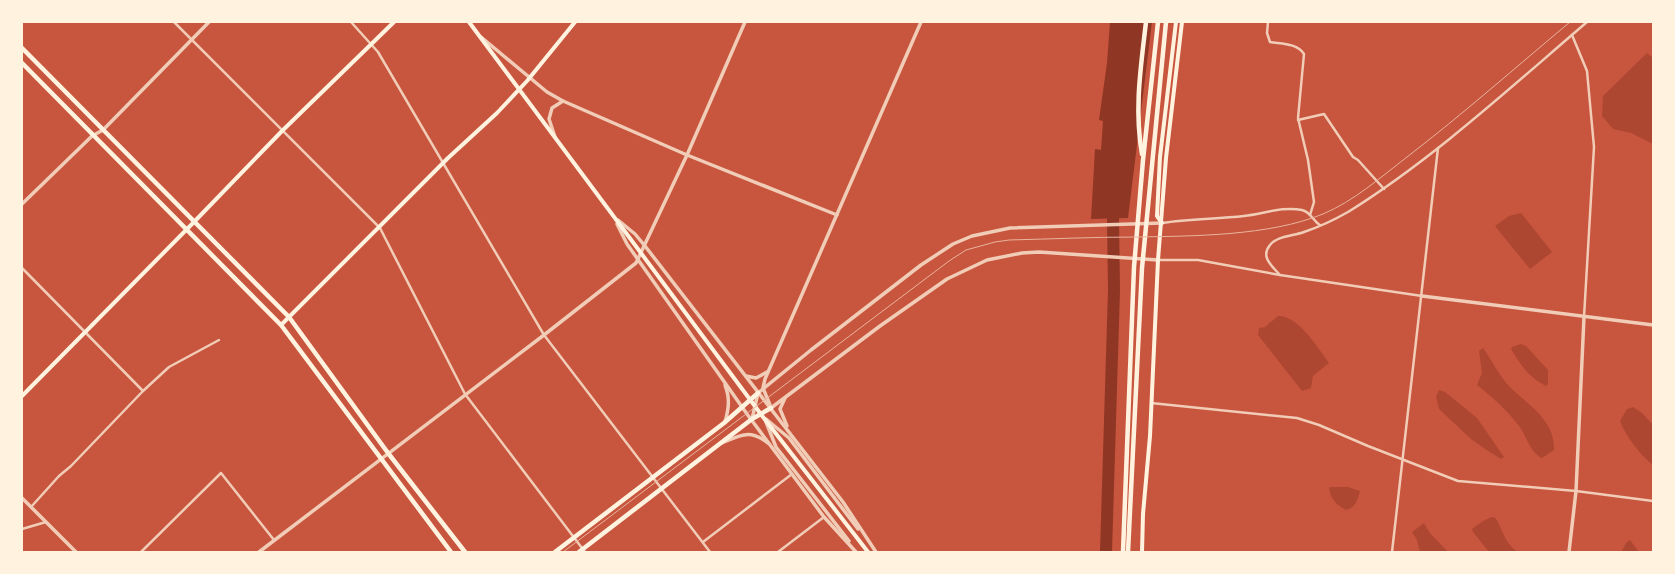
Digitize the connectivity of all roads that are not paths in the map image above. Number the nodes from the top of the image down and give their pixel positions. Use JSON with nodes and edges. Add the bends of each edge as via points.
{"nodes":[{"id":1,"x":174,"y":22,"type":"edge"},
{"id":2,"x":209,"y":22,"type":"edge"},
{"id":3,"x":351,"y":22,"type":"edge"},
{"id":4,"x":394,"y":22,"type":"edge"},
{"id":5,"x":469,"y":22,"type":"edge"},
{"id":6,"x":575,"y":22,"type":"edge"},
{"id":7,"x":745,"y":22,"type":"edge"},
{"id":8,"x":921,"y":22,"type":"edge"},
{"id":9,"x":1146,"y":22,"type":"edge"},
{"id":10,"x":1158,"y":22,"type":"edge"},
{"id":11,"x":1166,"y":22,"type":"edge"},
{"id":12,"x":1176,"y":22,"type":"edge"},
{"id":13,"x":1182,"y":22,"type":"edge"},
{"id":14,"x":1268,"y":22,"type":"edge"},
{"id":15,"x":1587,"y":22,"type":"edge"},
{"id":16,"x":477,"y":33,"type":"junction"},
{"id":17,"x":1572,"y":35,"type":"junction"},
{"id":18,"x":192,"y":40,"type":"junction"},
{"id":19,"x":372,"y":44,"type":"junction"},
{"id":20,"x":22,"y":48,"type":"edge"},
{"id":21,"x":22,"y":63,"type":"edge"},
{"id":22,"x":529,"y":77,"type":"junction"},
{"id":23,"x":518,"y":88,"type":"junction"},
{"id":24,"x":562,"y":101,"type":"junction"},
{"id":25,"x":1298,"y":120,"type":"junction"},
{"id":26,"x":103,"y":130,"type":"junction"},
{"id":27,"x":282,"y":131,"type":"junction"},
{"id":28,"x":92,"y":136,"type":"junction"},
{"id":29,"x":555,"y":138,"type":"junction"},
{"id":30,"x":1438,"y":148,"type":"junction"},
{"id":31,"x":687,"y":156,"type":"junction"},
{"id":32,"x":1143,"y":160,"type":"junction"},
{"id":33,"x":443,"y":163,"type":"junction"},
{"id":34,"x":1384,"y":189,"type":"junction"},
{"id":35,"x":22,"y":204,"type":"edge"},
{"id":36,"x":837,"y":215,"type":"junction"},
{"id":37,"x":1310,"y":215,"type":"junction"},
{"id":38,"x":615,"y":218,"type":"junction"},
{"id":39,"x":194,"y":222,"type":"junction"},
{"id":40,"x":1162,"y":223,"type":"junction"},
{"id":41,"x":1321,"y":225,"type":"junction"},
{"id":42,"x":380,"y":228,"type":"junction"},
{"id":43,"x":187,"y":230,"type":"junction"},
{"id":44,"x":645,"y":246,"type":"junction"},
{"id":45,"x":642,"y":253,"type":"junction"},
{"id":46,"x":638,"y":259,"type":"junction"},
{"id":47,"x":1158,"y":260,"type":"junction"},
{"id":48,"x":22,"y":268,"type":"edge"},
{"id":49,"x":1280,"y":275,"type":"junction"},
{"id":50,"x":1422,"y":296,"type":"junction"},
{"id":51,"x":289,"y":317,"type":"junction"},
{"id":52,"x":1584,"y":318,"type":"junction"},
{"id":53,"x":281,"y":325,"type":"junction"},
{"id":54,"x":1653,"y":325,"type":"edge"},
{"id":55,"x":86,"y":333,"type":"junction"},
{"id":56,"x":544,"y":335,"type":"junction"},
{"id":57,"x":219,"y":340,"type":"dead end"},
{"id":58,"x":768,"y":371,"type":"junction"},
{"id":59,"x":742,"y":372,"type":"junction"},
{"id":60,"x":720,"y":375,"type":"junction"},
{"id":61,"x":764,"y":388,"type":"junction"},
{"id":62,"x":143,"y":392,"type":"junction"},
{"id":63,"x":758,"y":393,"type":"junction"},
{"id":64,"x":465,"y":394,"type":"junction"},
{"id":65,"x":22,"y":396,"type":"edge"},
{"id":66,"x":786,"y":396,"type":"junction"},
{"id":67,"x":1151,"y":403,"type":"junction"},
{"id":68,"x":742,"y":406,"type":"junction"},
{"id":69,"x":771,"y":408,"type":"junction"},
{"id":70,"x":764,"y":417,"type":"junction"},
{"id":71,"x":752,"y":419,"type":"junction"},
{"id":72,"x":724,"y":423,"type":"junction"},
{"id":73,"x":793,"y":437,"type":"junction"},
{"id":74,"x":717,"y":446,"type":"junction"},
{"id":75,"x":772,"y":446,"type":"junction"},
{"id":76,"x":388,"y":452,"type":"junction"},
{"id":77,"x":381,"y":458,"type":"junction"},
{"id":78,"x":1402,"y":459,"type":"junction"},
{"id":79,"x":792,"y":474,"type":"junction"},
{"id":80,"x":653,"y":478,"type":"junction"},
{"id":81,"x":662,"y":489,"type":"junction"},
{"id":82,"x":1576,"y":491,"type":"junction"},
{"id":83,"x":22,"y":498,"type":"edge"},
{"id":84,"x":1653,"y":501,"type":"edge"},
{"id":85,"x":31,"y":507,"type":"junction"},
{"id":86,"x":824,"y":517,"type":"junction"},
{"id":87,"x":46,"y":522,"type":"junction"},
{"id":88,"x":22,"y":529,"type":"edge"},
{"id":89,"x":574,"y":537,"type":"junction"},
{"id":90,"x":274,"y":540,"type":"junction"},
{"id":91,"x":703,"y":542,"type":"junction"},
{"id":92,"x":582,"y":551,"type":"edge"},
{"id":93,"x":76,"y":552,"type":"edge"},
{"id":94,"x":141,"y":552,"type":"edge"},
{"id":95,"x":259,"y":552,"type":"edge"},
{"id":96,"x":451,"y":552,"type":"edge"},
{"id":97,"x":465,"y":552,"type":"edge"},
{"id":98,"x":555,"y":552,"type":"edge"},
{"id":99,"x":710,"y":552,"type":"edge"},
{"id":100,"x":778,"y":552,"type":"edge"},
{"id":101,"x":857,"y":552,"type":"edge"},
{"id":102,"x":868,"y":552,"type":"edge"},
{"id":103,"x":876,"y":552,"type":"edge"},
{"id":104,"x":1123,"y":552,"type":"edge"},
{"id":105,"x":1128,"y":552,"type":"edge"},
{"id":106,"x":1142,"y":552,"type":"edge"},
{"id":107,"x":1392,"y":552,"type":"edge"},
{"id":108,"x":1569,"y":552,"type":"edge"}],
"edges":[{"from":1,"to":18,"type":"street"},
{"from":2,"to":18,"type":"street"},
{"from":3,"to":19,"type":"street"},
{"from":4,"to":19,"type":"main road"},
{"from":5,"to":16,"type":"main road"},
{"from":6,"to":22,"type":"main road"},
{"from":7,"to":31,"type":"street"},
{"from":8,"to":36,"type":"street"},
{"from":9,"to":32,"type":"main road","via":[[1138,94]]},
{"from":10,"to":32,"type":"main road"},
{"from":11,"to":105,"type":"main road","via":[[1142,268]]},
{"from":12,"to":40,"type":"main road","via":[[1160,157],[1157,216]]},
{"from":13,"to":40,"type":"main road","via":[[1166,158]]},
{"from":14,"to":25,"type":"street","via":[[1267,33],[1270,42],[1291,45],[1301,49],[1304,54]]},
{"from":15,"to":17,"type":"street"},
{"from":16,"to":22,"type":"street"},
{"from":16,"to":23,"type":"main road"},
{"from":17,"to":30,"type":"street"},
{"from":17,"to":52,"type":"street","via":[[1588,72],[1594,147]]},
{"from":18,"to":26,"type":"street"},
{"from":18,"to":27,"type":"street"},
{"from":19,"to":27,"type":"main road"},
{"from":19,"to":33,"type":"street"},
{"from":20,"to":26,"type":"main road"},
{"from":21,"to":28,"type":"main road"},
{"from":22,"to":23,"type":"main road"},
{"from":22,"to":24,"type":"street"},
{"from":23,"to":29,"type":"main road"},
{"from":23,"to":33,"type":"main road","via":[[497,113]]},
{"from":24,"to":29,"type":"street","via":[[552,108],[549,119]]},
{"from":24,"to":31,"type":"street"},
{"from":25,"to":34,"type":"street","via":[[1324,114],[1352,157],[1358,160]]},
{"from":25,"to":37,"type":"street","via":[[1308,160],[1314,202]]},
{"from":26,"to":28,"type":"street"},
{"from":26,"to":39,"type":"main road"},
{"from":27,"to":39,"type":"main road"},
{"from":27,"to":42,"type":"street"},
{"from":28,"to":35,"type":"street"},
{"from":28,"to":43,"type":"main road"},
{"from":29,"to":38,"type":"main road"},
{"from":30,"to":34,"type":"street"},
{"from":30,"to":50,"type":"street"},
{"from":31,"to":36,"type":"street"},
{"from":31,"to":44,"type":"street"},
{"from":32,"to":104,"type":"main road","via":[[1134,267]]},
{"from":33,"to":42,"type":"main road"},
{"from":33,"to":56,"type":"street"},
{"from":34,"to":41,"type":"street","via":[[1341,216]]},
{"from":36,"to":58,"type":"street"},
{"from":37,"to":40,"type":"street","via":[[1291,208],[1244,216]]},
{"from":37,"to":41,"type":"street"},
{"from":38,"to":44,"type":"street"},
{"from":38,"to":45,"type":"main road"},
{"from":38,"to":46,"type":"street","via":[[627,244]]},
{"from":39,"to":43,"type":"main road"},
{"from":39,"to":51,"type":"main road"},
{"from":40,"to":47,"type":"main road"},
{"from":40,"to":61,"type":"street","via":[[1010,228],[972,236],[953,244],[920,265]]},
{"from":41,"to":49,"type":"street","via":[[1278,239],[1269,246],[1266,259]]},
{"from":42,"to":51,"type":"main road"},
{"from":42,"to":64,"type":"street"},
{"from":43,"to":53,"type":"main road"},
{"from":43,"to":55,"type":"main road"},
{"from":44,"to":45,"type":"street"},
{"from":44,"to":59,"type":"street"},
{"from":45,"to":46,"type":"street"},
{"from":45,"to":70,"type":"main road"},
{"from":46,"to":56,"type":"street"},
{"from":46,"to":60,"type":"street"},
{"from":47,"to":49,"type":"street","via":[[1198,260]]},
{"from":47,"to":66,"type":"street","via":[[1065,253],[1022,253],[987,260],[947,279]]},
{"from":47,"to":67,"type":"main road"},
{"from":48,"to":55,"type":"street"},
{"from":49,"to":50,"type":"street"},
{"from":50,"to":52,"type":"street"},
{"from":50,"to":78,"type":"street"},
{"from":51,"to":53,"type":"main road"},
{"from":51,"to":76,"type":"main road"},
{"from":52,"to":54,"type":"street"},
{"from":52,"to":82,"type":"street"},
{"from":53,"to":77,"type":"main road"},
{"from":55,"to":62,"type":"street"},
{"from":55,"to":65,"type":"main road"},
{"from":56,"to":64,"type":"street"},
{"from":56,"to":80,"type":"street"},
{"from":57,"to":62,"type":"street","via":[[169,368]]},
{"from":58,"to":59,"type":"street","via":[[764,376],[756,378],[747,377]]},
{"from":58,"to":61,"type":"street"},
{"from":59,"to":63,"type":"street"},
{"from":60,"to":68,"type":"street"},
{"from":60,"to":72,"type":"street","via":[[726,386],[729,402]]},
{"from":61,"to":63,"type":"street"},
{"from":61,"to":69,"type":"street"},
{"from":62,"to":85,"type":"street"},
{"from":63,"to":68,"type":"main road"},
{"from":63,"to":69,"type":"street"},
{"from":63,"to":71,"type":"street"},
{"from":64,"to":76,"type":"street"},
{"from":64,"to":89,"type":"street"},
{"from":66,"to":69,"type":"street"},
{"from":66,"to":73,"type":"street","via":[[780,408]]},
{"from":67,"to":78,"type":"street","via":[[1297,418]]},
{"from":67,"to":106,"type":"main road"},
{"from":68,"to":71,"type":"street"},
{"from":68,"to":72,"type":"main road"},
{"from":69,"to":71,"type":"main road"},
{"from":69,"to":73,"type":"street"},
{"from":70,"to":101,"type":"street","via":[[776,447]]},
{"from":70,"to":102,"type":"main road"},
{"from":70,"to":103,"type":"street","via":[[789,438]]},
{"from":71,"to":74,"type":"main road"},
{"from":71,"to":75,"type":"street"},
{"from":72,"to":80,"type":"main road"},
{"from":73,"to":103,"type":"street","via":[[843,502]]},
{"from":74,"to":75,"type":"street","via":[[747,434],[761,437]]},
{"from":74,"to":81,"type":"main road"},
{"from":75,"to":79,"type":"street"},
{"from":76,"to":77,"type":"street"},
{"from":76,"to":97,"type":"main road"},
{"from":77,"to":90,"type":"street"},
{"from":77,"to":96,"type":"main road"},
{"from":78,"to":82,"type":"street","via":[[1458,481]]},
{"from":78,"to":107,"type":"street"},
{"from":79,"to":86,"type":"street"},
{"from":79,"to":91,"type":"street"},
{"from":80,"to":81,"type":"street"},
{"from":80,"to":89,"type":"main road"},
{"from":81,"to":91,"type":"street"},
{"from":81,"to":92,"type":"main road"},
{"from":82,"to":84,"type":"street"},
{"from":82,"to":108,"type":"street"},
{"from":83,"to":85,"type":"street"},
{"from":85,"to":87,"type":"street"},
{"from":86,"to":100,"type":"street"},
{"from":86,"to":101,"type":"street"},
{"from":87,"to":88,"type":"street"},
{"from":87,"to":93,"type":"street"},
{"from":89,"to":92,"type":"street"},
{"from":89,"to":98,"type":"main road"},
{"from":90,"to":94,"type":"street","via":[[221,473]]},
{"from":90,"to":95,"type":"street"},
{"from":91,"to":99,"type":"street"}]}
